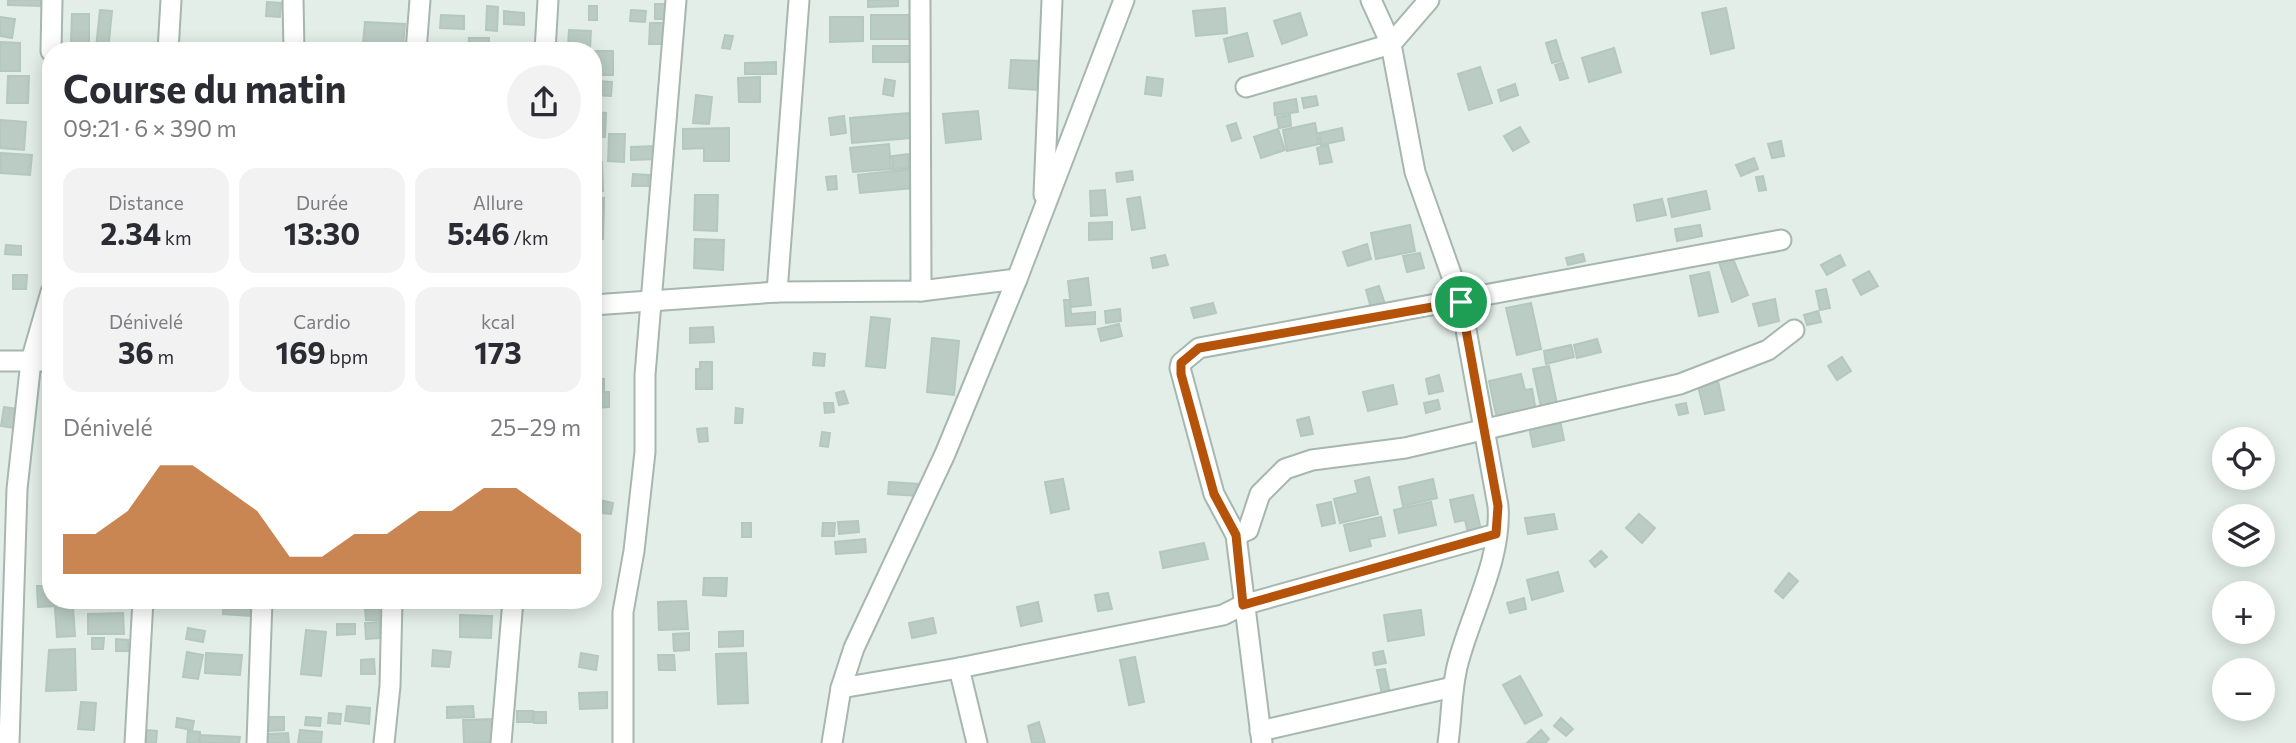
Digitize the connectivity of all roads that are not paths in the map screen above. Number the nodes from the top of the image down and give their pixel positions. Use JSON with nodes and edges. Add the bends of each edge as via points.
{"nodes":[{"id":1,"x":52,"y":0,"type":"edge"},
{"id":2,"x":172,"y":0,"type":"edge"},
{"id":3,"x":293,"y":0,"type":"edge"},
{"id":4,"x":420,"y":0,"type":"edge"},
{"id":5,"x":548,"y":0,"type":"edge"},
{"id":6,"x":676,"y":0,"type":"edge"},
{"id":7,"x":799,"y":0,"type":"edge"},
{"id":8,"x":1052,"y":0,"type":"edge"},
{"id":9,"x":1124,"y":0,"type":"edge"},
{"id":10,"x":1371,"y":0,"type":"edge"},
{"id":11,"x":1429,"y":0,"type":"edge"},
{"id":12,"x":920,"y":2,"type":"dead end"},
{"id":13,"x":51,"y":42,"type":"edge"},
{"id":14,"x":169,"y":42,"type":"edge"},
{"id":15,"x":294,"y":42,"type":"edge"},
{"id":16,"x":417,"y":42,"type":"edge"},
{"id":17,"x":546,"y":42,"type":"edge"},
{"id":18,"x":1391,"y":44,"type":"junction"},
{"id":19,"x":1246,"y":87,"type":"dead end"},
{"id":20,"x":1043,"y":212,"type":"junction"},
{"id":21,"x":1781,"y":240,"type":"dead end"},
{"id":22,"x":1017,"y":279,"type":"junction"},
{"id":23,"x":921,"y":291,"type":"junction"},
{"id":24,"x":777,"y":292,"type":"junction"},
{"id":25,"x":652,"y":300,"type":"junction"},
{"id":26,"x":1461,"y":302,"type":"junction"},
{"id":27,"x":602,"y":304,"type":"edge"},
{"id":28,"x":42,"y":323,"type":"edge"},
{"id":29,"x":1794,"y":330,"type":"dead end"},
{"id":30,"x":0,"y":360,"type":"edge"},
{"id":31,"x":31,"y":361,"type":"junction"},
{"id":32,"x":42,"y":361,"type":"edge"},
{"id":33,"x":1486,"y":431,"type":"junction"},
{"id":34,"x":1496,"y":534,"type":"junction"},
{"id":35,"x":1236,"y":535,"type":"junction"},
{"id":36,"x":1243,"y":605,"type":"junction"},
{"id":37,"x":142,"y":609,"type":"edge"},
{"id":38,"x":262,"y":609,"type":"edge"},
{"id":39,"x":392,"y":609,"type":"edge"},
{"id":40,"x":512,"y":609,"type":"edge"},
{"id":41,"x":959,"y":668,"type":"junction"},
{"id":42,"x":1453,"y":687,"type":"junction"},
{"id":43,"x":841,"y":688,"type":"junction"},
{"id":44,"x":1261,"y":737,"type":"edge"},
{"id":45,"x":9,"y":743,"type":"edge"},
{"id":46,"x":135,"y":743,"type":"edge"},
{"id":47,"x":257,"y":743,"type":"edge"},
{"id":48,"x":384,"y":743,"type":"edge"},
{"id":49,"x":501,"y":743,"type":"edge"},
{"id":50,"x":623,"y":743,"type":"edge"},
{"id":51,"x":832,"y":743,"type":"edge"},
{"id":52,"x":976,"y":743,"type":"edge"},
{"id":53,"x":1448,"y":743,"type":"edge"}],
"edges":[{"from":1,"to":13,"type":"street"},
{"from":2,"to":14,"type":"street"},
{"from":3,"to":15,"type":"street"},
{"from":4,"to":16,"type":"street"},
{"from":5,"to":17,"type":"street"},
{"from":6,"to":25,"type":"street"},
{"from":7,"to":24,"type":"street"},
{"from":8,"to":20,"type":"street"},
{"from":9,"to":20,"type":"street"},
{"from":10,"to":18,"type":"street"},
{"from":11,"to":18,"type":"street"},
{"from":12,"to":23,"type":"street"},
{"from":18,"to":19,"type":"street"},
{"from":18,"to":26,"type":"street","via":[[1415,172]]},
{"from":20,"to":22,"type":"street"},
{"from":21,"to":26,"type":"street"},
{"from":22,"to":23,"type":"street"},
{"from":22,"to":43,"type":"street","via":[[945,454],[854,648]]},
{"from":23,"to":24,"type":"street"},
{"from":24,"to":25,"type":"street"},
{"from":25,"to":27,"type":"street"},
{"from":25,"to":50,"type":"street","via":[[645,452],[623,612]]},
{"from":26,"to":33,"type":"street"},
{"from":26,"to":35,"type":"street","via":[[1199,348],[1181,363],[1214,494]]},
{"from":28,"to":31,"type":"street"},
{"from":29,"to":33,"type":"street","via":[[1768,350],[1680,384]]},
{"from":30,"to":31,"type":"street"},
{"from":31,"to":32,"type":"street"},
{"from":31,"to":45,"type":"street","via":[[17,489]]},
{"from":33,"to":34,"type":"street","via":[[1498,506]]},
{"from":33,"to":35,"type":"street","via":[[1312,460],[1285,469],[1260,494],[1248,530]]},
{"from":34,"to":36,"type":"street"},
{"from":34,"to":42,"type":"street"},
{"from":35,"to":36,"type":"street"},
{"from":36,"to":41,"type":"street","via":[[1223,615]]},
{"from":36,"to":44,"type":"street"},
{"from":37,"to":46,"type":"street"},
{"from":38,"to":47,"type":"street"},
{"from":39,"to":48,"type":"street"},
{"from":40,"to":49,"type":"street"},
{"from":41,"to":43,"type":"street"},
{"from":41,"to":52,"type":"street"},
{"from":42,"to":44,"type":"street"},
{"from":42,"to":53,"type":"street"},
{"from":43,"to":51,"type":"street"}]}
